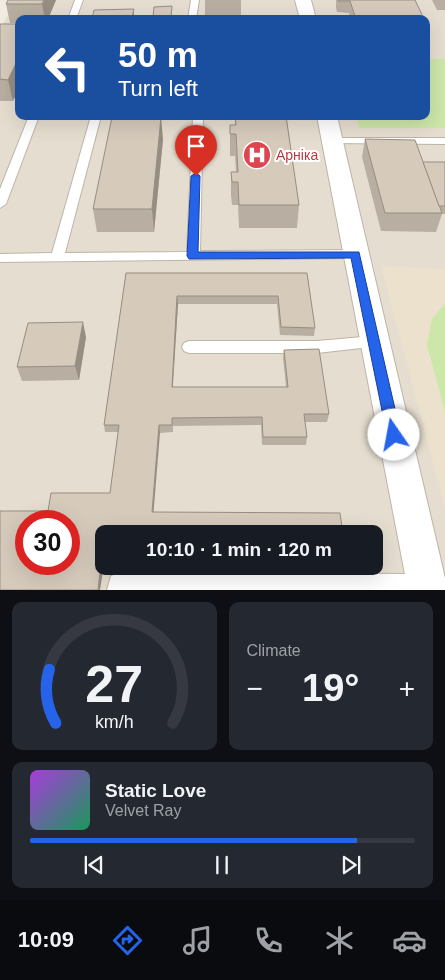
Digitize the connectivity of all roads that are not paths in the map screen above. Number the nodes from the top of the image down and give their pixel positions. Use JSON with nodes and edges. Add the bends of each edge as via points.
{"nodes":[{"id":1,"x":80,"y":0,"type":"edge"},
{"id":2,"x":195,"y":0,"type":"edge"},
{"id":3,"x":304,"y":0,"type":"edge"},
{"id":4,"x":74,"y":15,"type":"edge"},
{"id":5,"x":193,"y":15,"type":"edge"},
{"id":6,"x":307,"y":15,"type":"edge"},
{"id":7,"x":32,"y":120,"type":"edge"},
{"id":8,"x":95,"y":120,"type":"edge"},
{"id":9,"x":198,"y":120,"type":"edge"},
{"id":10,"x":329,"y":128,"type":"edge"},
{"id":11,"x":445,"y":142,"type":"edge"},
{"id":12,"x":0,"y":204,"type":"edge"},
{"id":13,"x":356,"y":254,"type":"junction"},
{"id":14,"x":193,"y":256,"type":"junction"},
{"id":15,"x":0,"y":258,"type":"edge"},
{"id":16,"x":57,"y":258,"type":"junction"},
{"id":17,"x":374,"y":342,"type":"junction"},
{"id":18,"x":189,"y":347,"type":"dead end"},
{"id":19,"x":427,"y":587,"type":"edge"},
{"id":20,"x":118,"y":590,"type":"edge"}],
"edges":[{"from":1,"to":4,"type":"lane"},
{"from":2,"to":5,"type":"lane"},
{"from":3,"to":6,"type":"street"},
{"from":7,"to":12,"type":"lane"},
{"from":8,"to":16,"type":"lane"},
{"from":9,"to":14,"type":"lane"},
{"from":10,"to":11,"type":"lane"},
{"from":10,"to":13,"type":"street"},
{"from":13,"to":14,"type":"lane"},
{"from":13,"to":17,"type":"street"},
{"from":14,"to":16,"type":"lane"},
{"from":15,"to":16,"type":"lane"},
{"from":17,"to":18,"type":"lane","via":[[317,347]]},
{"from":17,"to":19,"type":"street"},
{"from":19,"to":20,"type":"lane","via":[[118,582]]}]}
